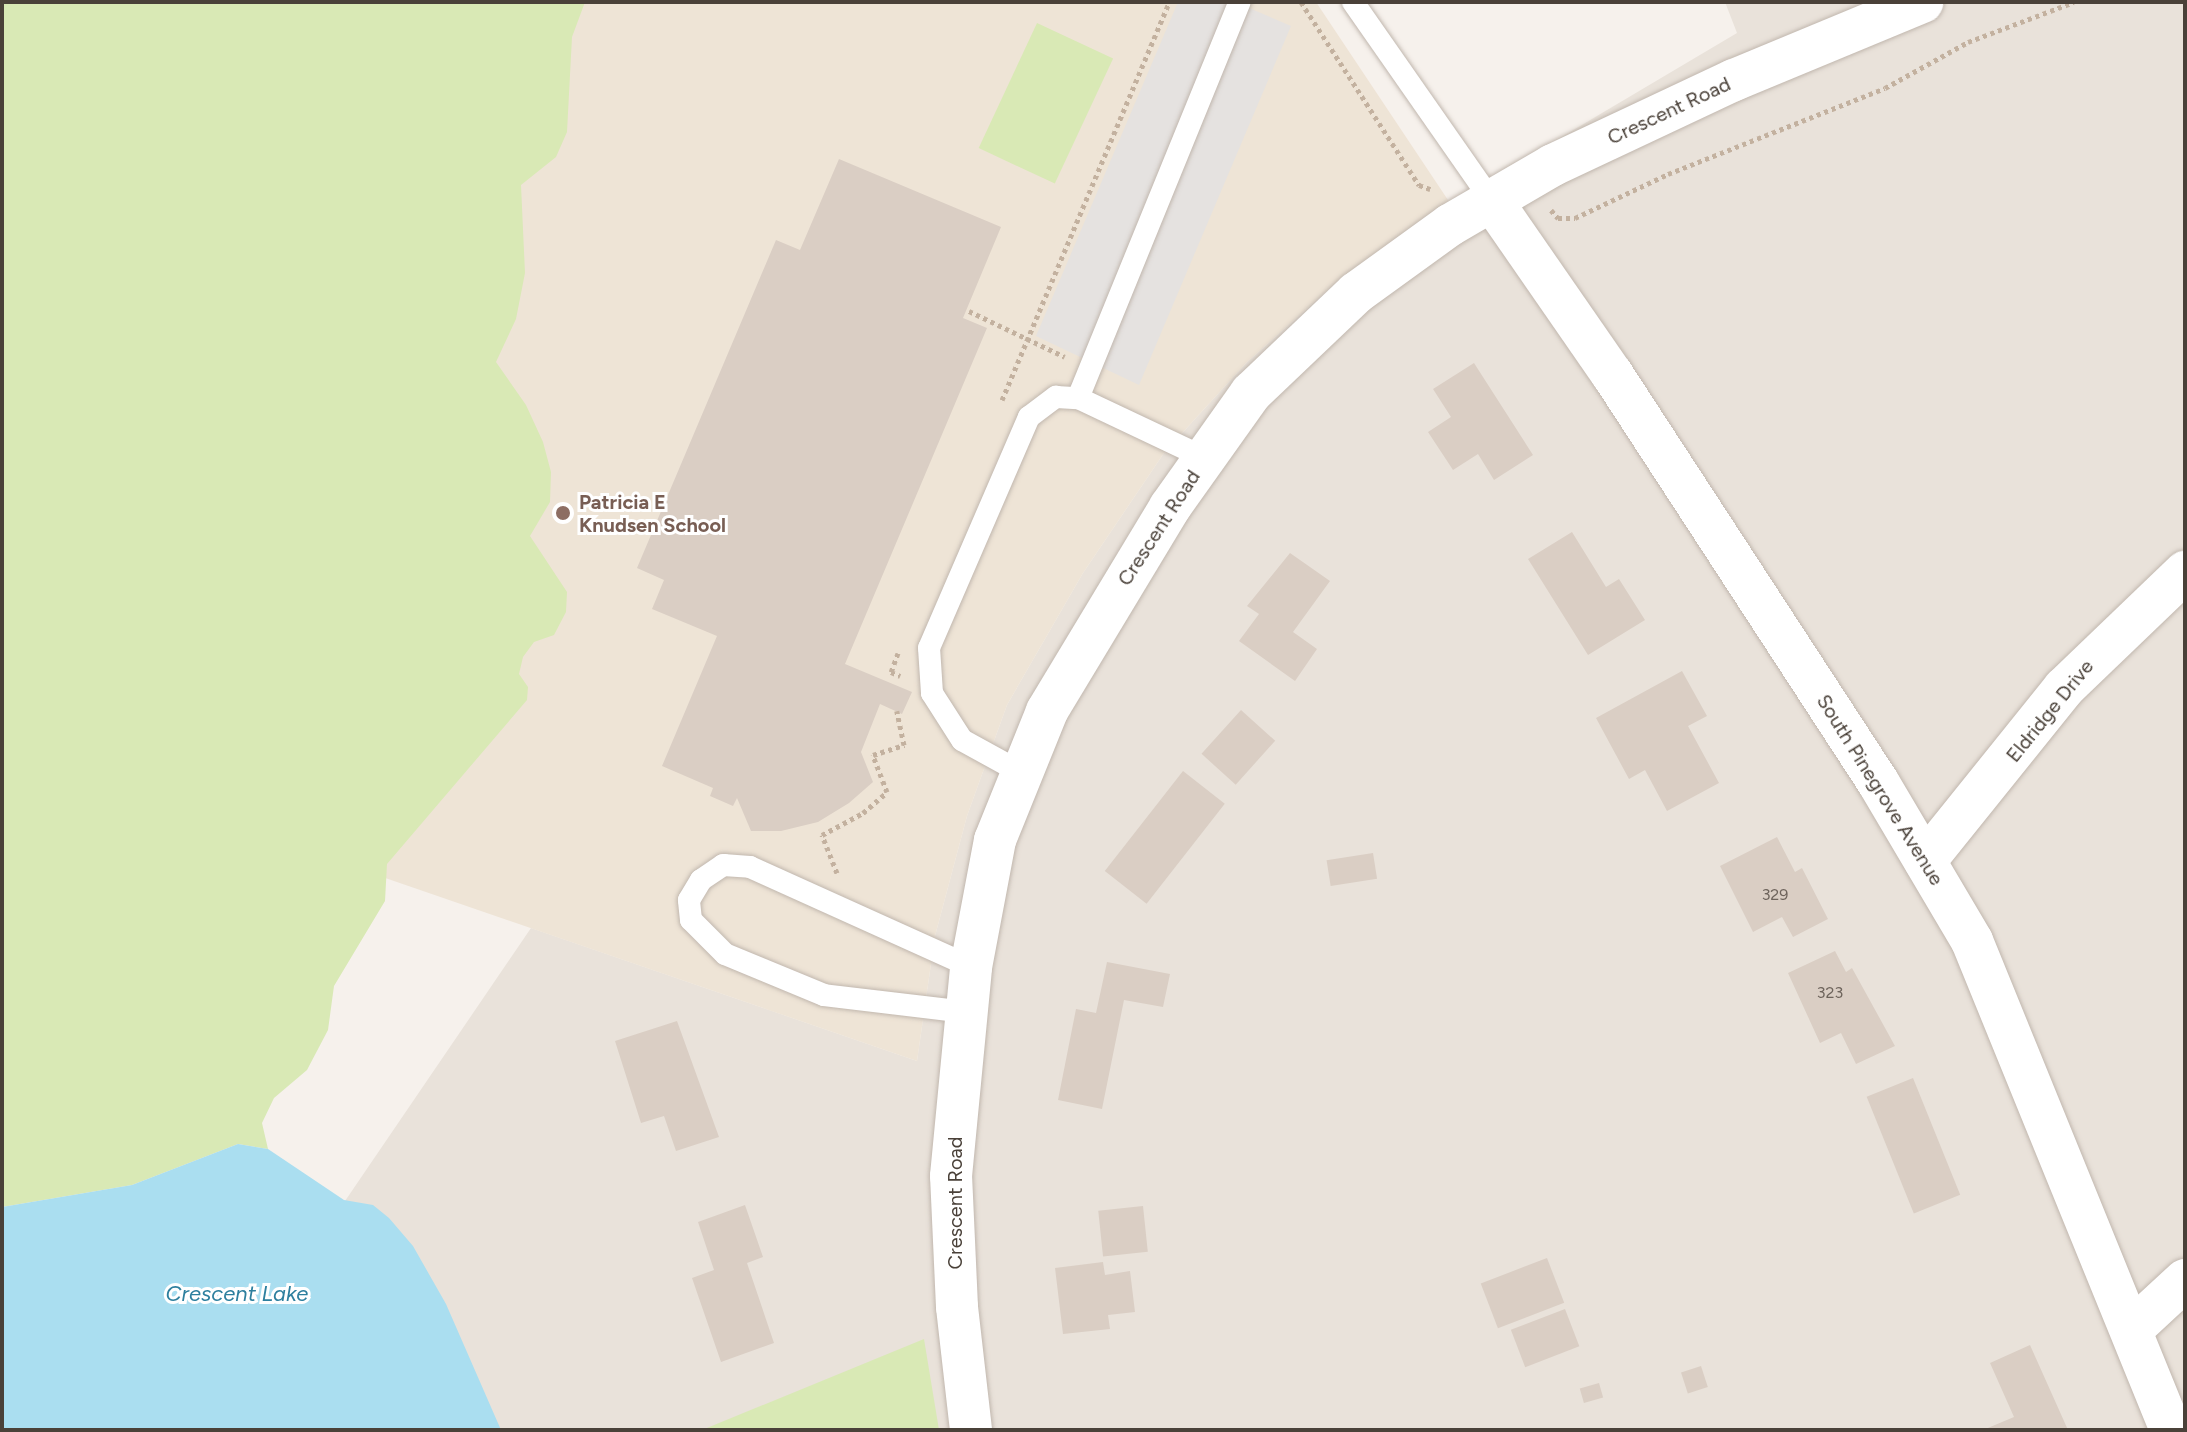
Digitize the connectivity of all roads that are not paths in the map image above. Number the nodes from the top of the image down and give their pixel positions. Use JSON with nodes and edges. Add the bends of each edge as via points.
{"nodes":[{"id":1,"x":1240,"y":2,"type":"edge"},
{"id":2,"x":1353,"y":2,"type":"edge"},
{"id":3,"x":1922,"y":2,"type":"edge"},
{"id":4,"x":1492,"y":201,"type":"junction"},
{"id":5,"x":1078,"y":398,"type":"junction"},
{"id":6,"x":1205,"y":458,"type":"junction"},
{"id":7,"x":2185,"y":572,"type":"edge"},
{"id":8,"x":1022,"y":773,"type":"junction"},
{"id":9,"x":1925,"y":861,"type":"junction"},
{"id":10,"x":971,"y":967,"type":"junction"},
{"id":11,"x":966,"y":1012,"type":"junction"},
{"id":12,"x":2185,"y":1280,"type":"edge"},
{"id":13,"x":2132,"y":1329,"type":"junction"},
{"id":14,"x":971,"y":1430,"type":"edge"},
{"id":15,"x":2171,"y":1430,"type":"edge"}],
"edges":[{"from":1,"to":5,"type":"lane"},
{"from":2,"to":4,"type":"lane"},
{"from":3,"to":4,"type":"street","name":"Crescent Road","via":[[1734,80],[1553,165]]},
{"from":4,"to":6,"type":"street","name":"Crescent Road","via":[[1356,293],[1251,393]]},
{"from":4,"to":9,"type":"street","name":"South Pinegrove Avenue","via":[[1612,374]]},
{"from":5,"to":6,"type":"lane"},
{"from":5,"to":8,"type":"lane","via":[[1056,397],[1029,417],[929,648],[932,693],[962,740]]},
{"from":6,"to":8,"type":"street","name":"Crescent Road","via":[[1047,711]]},
{"from":7,"to":9,"type":"street","name":"Eldridge Drive","via":[[2064,688]]},
{"from":8,"to":10,"type":"street","name":"Crescent Road","via":[[995,840]]},
{"from":9,"to":13,"type":"street","name":"South Pinegrove Avenue","via":[[1972,941]]},
{"from":10,"to":11,"type":"street","name":"Crescent Road"},
{"from":10,"to":11,"type":"lane","via":[[750,867],[723,865],[701,880],[689,900],[691,920],[725,954],[824,995]]},
{"from":11,"to":14,"type":"street","name":"Crescent Road","via":[[951,1176],[957,1307]]},
{"from":12,"to":13,"type":"street"},
{"from":13,"to":15,"type":"street","name":"South Pinegrove Avenue"}]}
